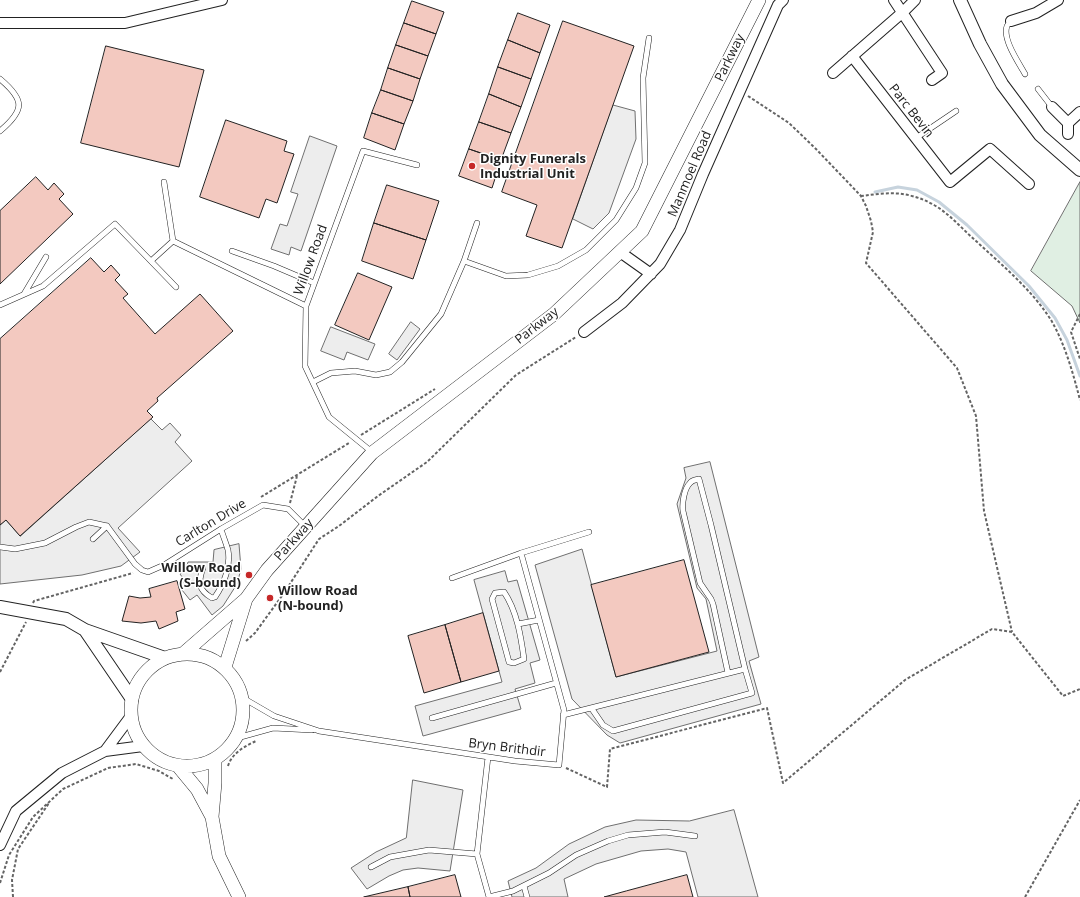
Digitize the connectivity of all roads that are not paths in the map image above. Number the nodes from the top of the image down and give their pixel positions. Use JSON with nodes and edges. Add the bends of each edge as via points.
{"nodes":[{"id":1,"x":222,"y":0,"type":"edge"},
{"id":2,"x":759,"y":0,"type":"edge"},
{"id":3,"x":783,"y":0,"type":"edge"},
{"id":4,"x":894,"y":0,"type":"edge"},
{"id":5,"x":914,"y":0,"type":"edge"},
{"id":6,"x":960,"y":0,"type":"edge"},
{"id":7,"x":1058,"y":0,"type":"edge"},
{"id":8,"x":903,"y":12,"type":"junction"},
{"id":9,"x":1011,"y":21,"type":"joint"},
{"id":10,"x":0,"y":23,"type":"edge"},
{"id":11,"x":649,"y":38,"type":"dead end"},
{"id":12,"x":852,"y":56,"type":"junction"},
{"id":13,"x":833,"y":73,"type":"dead end"},
{"id":14,"x":1025,"y":74,"type":"dead end"},
{"id":15,"x":0,"y":79,"type":"edge"},
{"id":16,"x":932,"y":80,"type":"dead end"},
{"id":17,"x":1038,"y":89,"type":"dead end"},
{"id":18,"x":1052,"y":107,"type":"joint"},
{"id":19,"x":956,"y":111,"type":"dead end"},
{"id":20,"x":1080,"y":112,"type":"edge"},
{"id":21,"x":0,"y":131,"type":"edge"},
{"id":22,"x":916,"y":138,"type":"junction"},
{"id":23,"x":417,"y":165,"type":"dead end"},
{"id":24,"x":1080,"y":170,"type":"edge"},
{"id":25,"x":164,"y":182,"type":"dead end"},
{"id":26,"x":1029,"y":184,"type":"dead end"},
{"id":27,"x":478,"y":223,"type":"dead end"},
{"id":28,"x":173,"y":241,"type":"junction"},
{"id":29,"x":232,"y":251,"type":"dead end"},
{"id":30,"x":620,"y":252,"type":"junction"},
{"id":31,"x":46,"y":257,"type":"dead end"},
{"id":32,"x":464,"y":261,"type":"junction"},
{"id":33,"x":151,"y":262,"type":"junction"},
{"id":34,"x":650,"y":274,"type":"junction"},
{"id":35,"x":314,"y":283,"type":"junction"},
{"id":36,"x":176,"y":287,"type":"dead end"},
{"id":37,"x":23,"y":295,"type":"junction"},
{"id":38,"x":0,"y":305,"type":"edge"},
{"id":39,"x":306,"y":306,"type":"junction"},
{"id":40,"x":584,"y":332,"type":"road end"},
{"id":41,"x":313,"y":382,"type":"junction"},
{"id":42,"x":372,"y":453,"type":"junction"},
{"id":43,"x":107,"y":526,"type":"junction"},
{"id":44,"x":306,"y":527,"type":"junction"},
{"id":45,"x":221,"y":529,"type":"junction"},
{"id":46,"x":589,"y":532,"type":"dead end"},
{"id":47,"x":93,"y":539,"type":"dead end"},
{"id":48,"x":0,"y":547,"type":"edge"},
{"id":49,"x":521,"y":553,"type":"junction"},
{"id":50,"x":203,"y":568,"type":"dead end"},
{"id":51,"x":452,"y":578,"type":"dead end"},
{"id":52,"x":246,"y":599,"type":"junction"},
{"id":53,"x":0,"y":607,"type":"edge"},
{"id":54,"x":539,"y":620,"type":"junction"},
{"id":55,"x":518,"y":624,"type":"junction"},
{"id":56,"x":85,"y":630,"type":"junction"},
{"id":57,"x":184,"y":653,"type":"junction"},
{"id":58,"x":165,"y":658,"type":"junction"},
{"id":59,"x":225,"y":667,"type":"junction"},
{"id":60,"x":745,"y":669,"type":"junction"},
{"id":61,"x":728,"y":673,"type":"junction"},
{"id":62,"x":556,"y":683,"type":"junction"},
{"id":63,"x":243,"y":698,"type":"junction"},
{"id":64,"x":132,"y":699,"type":"junction"},
{"id":65,"x":592,"y":709,"type":"junction"},
{"id":66,"x":131,"y":716,"type":"junction"},
{"id":67,"x":563,"y":716,"type":"junction"},
{"id":68,"x":432,"y":718,"type":"dead end"},
{"id":69,"x":319,"y":731,"type":"junction"},
{"id":70,"x":237,"y":738,"type":"junction"},
{"id":71,"x":143,"y":746,"type":"junction"},
{"id":72,"x":105,"y":751,"type":"junction"},
{"id":73,"x":488,"y":756,"type":"junction"},
{"id":74,"x":216,"y":759,"type":"junction"},
{"id":75,"x":178,"y":766,"type":"junction"},
{"id":76,"x":212,"y":817,"type":"junction"},
{"id":77,"x":695,"y":836,"type":"dead end"},
{"id":78,"x":0,"y":845,"type":"edge"},
{"id":79,"x":477,"y":854,"type":"junction"},
{"id":80,"x":371,"y":867,"type":"dead end"},
{"id":81,"x":524,"y":886,"type":"junction"},
{"id":82,"x":239,"y":897,"type":"edge"},
{"id":83,"x":489,"y":897,"type":"edge"},
{"id":84,"x":527,"y":897,"type":"edge"}],
"edges":[{"from":1,"to":10,"type":"street","via":[[125,23]]},
{"from":2,"to":30,"type":"main road","name":"Parkway","via":[[642,231]]},
{"from":3,"to":34,"type":"street","name":"Manmoel Road","via":[[740,90],[680,230],[660,264]]},
{"from":4,"to":8,"type":"street"},
{"from":5,"to":8,"type":"street"},
{"from":6,"to":24,"type":"street","via":[[1002,84],[1040,135]]},
{"from":7,"to":9,"type":"street","via":[[1036,13]]},
{"from":8,"to":12,"type":"street"},
{"from":8,"to":16,"type":"street","via":[[942,73]]},
{"from":9,"to":14,"type":"lane","via":[[1006,34]]},
{"from":11,"to":32,"type":"lane","via":[[643,78],[646,163],[636,188],[616,220],[586,250],[558,266],[528,275],[506,276]]},
{"from":12,"to":13,"type":"street"},
{"from":12,"to":22,"type":"street","name":"Parc Bevin"},
{"from":15,"to":21,"type":"lane","via":[[12,89],[19,108],[14,118]]},
{"from":17,"to":18,"type":"lane"},
{"from":18,"to":20,"type":"street","via":[[1068,128]]},
{"from":19,"to":22,"type":"lane"},
{"from":22,"to":26,"type":"street","name":"Parc Bevin","via":[[950,182],[990,149]]},
{"from":23,"to":35,"type":"lane","name":"Willow Road","via":[[363,151]]},
{"from":25,"to":28,"type":"lane"},
{"from":27,"to":32,"type":"lane"},
{"from":28,"to":33,"type":"lane"},
{"from":28,"to":39,"type":"lane"},
{"from":29,"to":35,"type":"lane"},
{"from":30,"to":34,"type":"street"},
{"from":30,"to":42,"type":"main road","name":"Parkway","via":[[554,314]]},
{"from":31,"to":37,"type":"lane"},
{"from":32,"to":41,"type":"lane","via":[[441,314],[402,362],[390,372],[376,375],[355,371],[331,373]]},
{"from":33,"to":36,"type":"lane"},
{"from":33,"to":37,"type":"lane","via":[[115,224],[43,286]]},
{"from":34,"to":40,"type":"street","name":"Manmoel Road","via":[[622,303]]},
{"from":35,"to":39,"type":"lane","name":"Willow Road"},
{"from":37,"to":38,"type":"lane"},
{"from":39,"to":41,"type":"lane","name":"Willow Road","via":[[305,366]]},
{"from":41,"to":42,"type":"lane","name":"Willow Road","via":[[330,417]]},
{"from":42,"to":44,"type":"main road","name":"Parkway"},
{"from":43,"to":45,"type":"lane","name":"Carlton Drive","via":[[129,557],[142,570],[148,572],[164,565]]},
{"from":43,"to":47,"type":"lane"},
{"from":43,"to":48,"type":"lane","via":[[89,522],[45,543],[15,550]]},
{"from":44,"to":45,"type":"lane","name":"Carlton Drive","via":[[288,509],[263,505]]},
{"from":44,"to":52,"type":"main road","name":"Parkway","via":[[267,570]]},
{"from":45,"to":50,"type":"lane","via":[[228,551],[228,564],[222,588],[215,597],[207,595],[200,586]]},
{"from":46,"to":49,"type":"lane"},
{"from":49,"to":51,"type":"lane"},
{"from":49,"to":54,"type":"lane","name":"Bryn Brithdir"},
{"from":52,"to":57,"type":"main road"},
{"from":52,"to":59,"type":"main road"},
{"from":53,"to":56,"type":"street","via":[[66,619]]},
{"from":54,"to":55,"type":"lane"},
{"from":54,"to":62,"type":"lane","name":"Bryn Brithdir"},
{"from":55,"to":55,"type":"lane","via":[[524,659],[514,664],[509,662],[492,599],[495,593],[504,592]]},
{"from":56,"to":58,"type":"street"},
{"from":56,"to":64,"type":"street"},
{"from":57,"to":58,"type":"main road"},
{"from":57,"to":59,"type":"main road","via":[[199,654]]},
{"from":58,"to":64,"type":"main road","via":[[149,668],[138,682]]},
{"from":59,"to":63,"type":"main road"},
{"from":60,"to":61,"type":"lane"},
{"from":60,"to":61,"type":"lane","via":[[699,479],[694,480],[688,484],[683,511],[700,583],[713,604]]},
{"from":60,"to":65,"type":"lane","via":[[752,693],[613,732],[603,725]]},
{"from":61,"to":65,"type":"lane"},
{"from":62,"to":67,"type":"lane","name":"Bryn Brithdir","via":[[564,710]]},
{"from":62,"to":68,"type":"lane"},
{"from":63,"to":69,"type":"lane","name":"Bryn Brithdir","via":[[274,716]]},
{"from":63,"to":70,"type":"main road","via":[[244,712]]},
{"from":64,"to":66,"type":"main road"},
{"from":65,"to":67,"type":"lane"},
{"from":66,"to":71,"type":"main road","via":[[135,732]]},
{"from":66,"to":72,"type":"street"},
{"from":67,"to":73,"type":"lane","name":"Bryn Brithdir","via":[[559,765]]},
{"from":69,"to":70,"type":"lane","via":[[273,728]]},
{"from":69,"to":73,"type":"lane","name":"Bryn Brithdir"},
{"from":70,"to":74,"type":"main road","via":[[228,750]]},
{"from":71,"to":72,"type":"street"},
{"from":71,"to":75,"type":"main road","via":[[159,759]]},
{"from":72,"to":78,"type":"street","via":[[62,773],[16,811]]},
{"from":73,"to":79,"type":"lane"},
{"from":74,"to":75,"type":"main road","via":[[191,767]]},
{"from":74,"to":76,"type":"main road"},
{"from":75,"to":76,"type":"main road","via":[[197,789]]},
{"from":76,"to":82,"type":"main road","via":[[219,856]]},
{"from":77,"to":81,"type":"lane","via":[[665,832],[628,835],[576,855]]},
{"from":79,"to":80,"type":"lane","via":[[429,850],[390,857]]},
{"from":79,"to":83,"type":"lane"},
{"from":81,"to":83,"type":"lane"},
{"from":81,"to":84,"type":"lane"}]}
